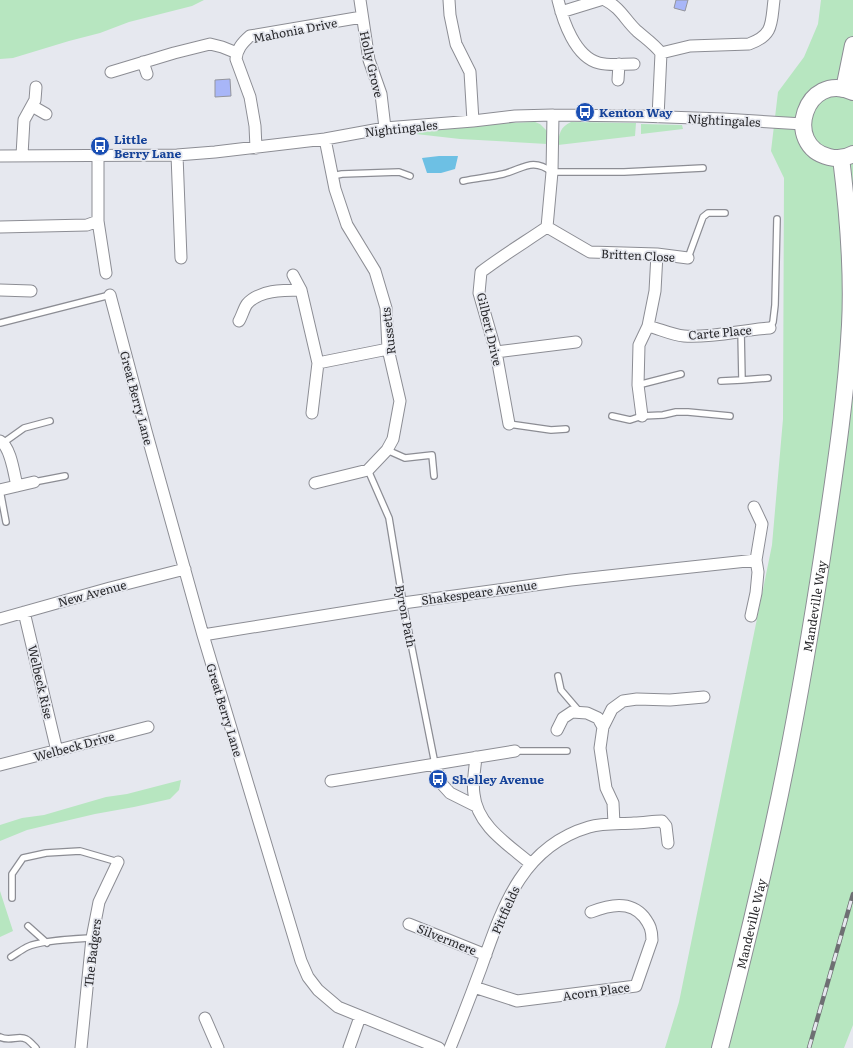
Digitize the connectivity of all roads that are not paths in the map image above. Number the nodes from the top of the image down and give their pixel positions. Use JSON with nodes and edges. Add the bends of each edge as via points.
{"nodes":[{"id":1,"x":360,"y":0,"type":"edge"},
{"id":2,"x":449,"y":0,"type":"edge"},
{"id":3,"x":558,"y":0,"type":"edge"},
{"id":4,"x":600,"y":0,"type":"edge"},
{"id":5,"x":605,"y":0,"type":"edge"},
{"id":6,"x":774,"y":0,"type":"edge"},
{"id":7,"x":561,"y":12,"type":"junction"},
{"id":8,"x":362,"y":17,"type":"junction"},
{"id":9,"x":853,"y":45,"type":"edge"},
{"id":10,"x":237,"y":53,"type":"junction"},
{"id":11,"x":661,"y":53,"type":"junction"},
{"id":12,"x":143,"y":62,"type":"junction"},
{"id":13,"x":619,"y":64,"type":"junction"},
{"id":14,"x":634,"y":64,"type":"dead end"},
{"id":15,"x":111,"y":72,"type":"dead end"},
{"id":16,"x":147,"y":74,"type":"dead end"},
{"id":17,"x":618,"y":80,"type":"dead end"},
{"id":18,"x":36,"y":87,"type":"dead end"},
{"id":19,"x":848,"y":91,"type":"edge"},
{"id":20,"x":32,"y":106,"type":"junction"},
{"id":21,"x":46,"y":114,"type":"dead end"},
{"id":22,"x":553,"y":115,"type":"junction"},
{"id":23,"x":658,"y":117,"type":"junction"},
{"id":24,"x":473,"y":120,"type":"junction"},
{"id":25,"x":803,"y":124,"type":"junction"},
{"id":26,"x":385,"y":128,"type":"junction"},
{"id":27,"x":325,"y":139,"type":"junction"},
{"id":28,"x":256,"y":148,"type":"junction"},
{"id":29,"x":22,"y":155,"type":"junction"},
{"id":30,"x":98,"y":155,"type":"junction"},
{"id":31,"x":177,"y":155,"type":"junction"},
{"id":32,"x":0,"y":156,"type":"edge"},
{"id":33,"x":847,"y":156,"type":"edge"},
{"id":34,"x":703,"y":168,"type":"dead end"},
{"id":35,"x":552,"y":172,"type":"junction"},
{"id":36,"x":332,"y":176,"type":"junction"},
{"id":37,"x":410,"y":176,"type":"dead end"},
{"id":38,"x":464,"y":181,"type":"dead end"},
{"id":39,"x":725,"y":213,"type":"dead end"},
{"id":40,"x":777,"y":219,"type":"dead end"},
{"id":41,"x":98,"y":220,"type":"junction"},
{"id":42,"x":0,"y":227,"type":"edge"},
{"id":43,"x":547,"y":227,"type":"junction"},
{"id":44,"x":657,"y":254,"type":"junction"},
{"id":45,"x":181,"y":258,"type":"dead end"},
{"id":46,"x":688,"y":258,"type":"joint"},
{"id":47,"x":106,"y":273,"type":"dead end"},
{"id":48,"x":293,"y":275,"type":"dead end"},
{"id":49,"x":0,"y":290,"type":"edge"},
{"id":50,"x":30,"y":290,"type":"dead end"},
{"id":51,"x":301,"y":290,"type":"junction"},
{"id":52,"x":110,"y":295,"type":"joint"},
{"id":53,"x":239,"y":321,"type":"dead end"},
{"id":54,"x":0,"y":323,"type":"edge"},
{"id":55,"x":648,"y":326,"type":"junction"},
{"id":56,"x":770,"y":328,"type":"joint"},
{"id":57,"x":741,"y":330,"type":"junction"},
{"id":58,"x":576,"y":342,"type":"dead end"},
{"id":59,"x":388,"y":349,"type":"junction"},
{"id":60,"x":496,"y":352,"type":"junction"},
{"id":61,"x":318,"y":363,"type":"junction"},
{"id":62,"x":681,"y":374,"type":"dead end"},
{"id":63,"x":768,"y":378,"type":"dead end"},
{"id":64,"x":742,"y":380,"type":"junction"},
{"id":65,"x":721,"y":381,"type":"dead end"},
{"id":66,"x":638,"y":385,"type":"junction"},
{"id":67,"x":312,"y":413,"type":"dead end"},
{"id":68,"x":612,"y":416,"type":"dead end"},
{"id":69,"x":642,"y":416,"type":"junction"},
{"id":70,"x":730,"y":416,"type":"dead end"},
{"id":71,"x":50,"y":421,"type":"dead end"},
{"id":72,"x":509,"y":424,"type":"joint"},
{"id":73,"x":566,"y":429,"type":"dead end"},
{"id":74,"x":2,"y":442,"type":"edge"},
{"id":75,"x":387,"y":450,"type":"junction"},
{"id":76,"x":368,"y":470,"type":"junction"},
{"id":77,"x":65,"y":476,"type":"dead end"},
{"id":78,"x":434,"y":476,"type":"dead end"},
{"id":79,"x":34,"y":482,"type":"joint"},
{"id":80,"x":315,"y":483,"type":"dead end"},
{"id":81,"x":17,"y":486,"type":"junction"},
{"id":82,"x":0,"y":490,"type":"edge"},
{"id":83,"x":754,"y":507,"type":"dead end"},
{"id":84,"x":6,"y":522,"type":"dead end"},
{"id":85,"x":756,"y":560,"type":"junction"},
{"id":86,"x":185,"y":569,"type":"junction"},
{"id":87,"x":403,"y":603,"type":"junction"},
{"id":88,"x":24,"y":612,"type":"junction"},
{"id":89,"x":751,"y":616,"type":"dead end"},
{"id":90,"x":0,"y":619,"type":"edge"},
{"id":91,"x":203,"y":636,"type":"junction"},
{"id":92,"x":558,"y":676,"type":"dead end"},
{"id":93,"x":704,"y":697,"type":"dead end"},
{"id":94,"x":581,"y":713,"type":"junction"},
{"id":95,"x":148,"y":727,"type":"dead end"},
{"id":96,"x":603,"y":727,"type":"junction"},
{"id":97,"x":557,"y":730,"type":"dead end"},
{"id":98,"x":57,"y":751,"type":"junction"},
{"id":99,"x":515,"y":751,"type":"joint"},
{"id":100,"x":567,"y":751,"type":"dead end"},
{"id":101,"x":476,"y":757,"type":"junction"},
{"id":102,"x":435,"y":764,"type":"junction"},
{"id":103,"x":0,"y":765,"type":"edge"},
{"id":104,"x":331,"y":781,"type":"dead end"},
{"id":105,"x":476,"y":806,"type":"junction"},
{"id":106,"x":614,"y":824,"type":"junction"},
{"id":107,"x":668,"y":843,"type":"dead end"},
{"id":108,"x":118,"y":862,"type":"joint"},
{"id":109,"x":531,"y":864,"type":"junction"},
{"id":110,"x":12,"y":898,"type":"dead end"},
{"id":111,"x":591,"y":912,"type":"dead end"},
{"id":112,"x":409,"y":924,"type":"dead end"},
{"id":113,"x":28,"y":926,"type":"dead end"},
{"id":114,"x":92,"y":938,"type":"junction"},
{"id":115,"x":47,"y":943,"type":"junction"},
{"id":116,"x":486,"y":955,"type":"junction"},
{"id":117,"x":11,"y":957,"type":"dead end"},
{"id":118,"x":474,"y":987,"type":"junction"},
{"id":119,"x":360,"y":1017,"type":"junction"},
{"id":120,"x":205,"y":1018,"type":"dead end"},
{"id":121,"x":0,"y":1037,"type":"edge"},
{"id":122,"x":36,"y":1048,"type":"edge"},
{"id":123,"x":81,"y":1048,"type":"edge"},
{"id":124,"x":218,"y":1048,"type":"edge"},
{"id":125,"x":349,"y":1048,"type":"edge"},
{"id":126,"x":439,"y":1048,"type":"edge"},
{"id":127,"x":450,"y":1048,"type":"edge"},
{"id":128,"x":720,"y":1048,"type":"edge"}],
"edges":[{"from":1,"to":8,"type":"street","name":"Holly Grove"},
{"from":2,"to":24,"type":"street","via":[[456,44],[470,72]]},
{"from":3,"to":7,"type":"street"},
{"from":4,"to":7,"type":"street"},
{"from":5,"to":11,"type":"street","via":[[614,4],[625,19]]},
{"from":6,"to":11,"type":"street","via":[[771,25],[765,36],[757,41],[749,44],[690,46]]},
{"from":7,"to":13,"type":"street","via":[[568,31],[586,56],[598,63]]},
{"from":8,"to":10,"type":"street","name":"Mahonia Drive","via":[[250,36],[242,43]]},
{"from":8,"to":26,"type":"street","name":"Holly Grove","via":[[369,60],[381,94]]},
{"from":9,"to":19,"type":"main road"},
{"from":10,"to":12,"type":"street","via":[[210,44]]},
{"from":10,"to":28,"type":"street","via":[[236,59],[250,97]]},
{"from":11,"to":23,"type":"street"},
{"from":12,"to":15,"type":"street"},
{"from":12,"to":16,"type":"street"},
{"from":13,"to":14,"type":"street"},
{"from":13,"to":17,"type":"street"},
{"from":18,"to":20,"type":"street"},
{"from":19,"to":25,"type":"main road","via":[[828,90],[813,98],[804,114]]},
{"from":20,"to":21,"type":"street"},
{"from":20,"to":29,"type":"street","via":[[24,120]]},
{"from":22,"to":23,"type":"street","name":"Nightingales"},
{"from":22,"to":24,"type":"street","name":"Nightingales"},
{"from":22,"to":35,"type":"street"},
{"from":23,"to":25,"type":"street","name":"Nightingales"},
{"from":24,"to":26,"type":"street","name":"Nightingales"},
{"from":25,"to":33,"type":"main road","name":"Mandeville Way","via":[[810,145],[818,152],[826,156]]},
{"from":26,"to":27,"type":"street","name":"Nightingales"},
{"from":27,"to":28,"type":"street","name":"Nightingales"},
{"from":27,"to":36,"type":"street","name":"Russetts"},
{"from":28,"to":31,"type":"street","name":"Nightingales"},
{"from":29,"to":30,"type":"street","name":"Nightingales"},
{"from":29,"to":32,"type":"street","name":"Nightingales"},
{"from":30,"to":31,"type":"street","name":"Nightingales"},
{"from":30,"to":41,"type":"street"},
{"from":31,"to":45,"type":"street"},
{"from":33,"to":128,"type":"main road","name":"Mandeville Way","via":[[851,262],[850,324],[828,517],[801,687],[782,784]]},
{"from":34,"to":35,"type":"lane"},
{"from":35,"to":38,"type":"lane","via":[[544,166],[530,165]]},
{"from":35,"to":43,"type":"street"},
{"from":36,"to":37,"type":"lane","via":[[399,172]]},
{"from":36,"to":59,"type":"street","name":"Russetts","via":[[346,225],[375,271],[386,308]]},
{"from":39,"to":46,"type":"lane","via":[[708,213],[703,217]]},
{"from":40,"to":56,"type":"lane","via":[[775,305]]},
{"from":41,"to":42,"type":"street","via":[[87,225]]},
{"from":41,"to":47,"type":"street"},
{"from":43,"to":44,"type":"street","name":"Britten Close","via":[[590,252]]},
{"from":43,"to":60,"type":"street","name":"Gilbert Drive","via":[[481,272],[479,293]]},
{"from":44,"to":46,"type":"street","name":"Britten Close"},
{"from":44,"to":55,"type":"street","via":[[655,291]]},
{"from":48,"to":51,"type":"street"},
{"from":49,"to":50,"type":"street"},
{"from":51,"to":53,"type":"street","via":[[258,295],[247,304]]},
{"from":51,"to":61,"type":"street"},
{"from":52,"to":54,"type":"lane"},
{"from":52,"to":86,"type":"street","name":"Great Berry Lane"},
{"from":55,"to":57,"type":"street","name":"Carte Place","via":[[683,336],[727,334]]},
{"from":55,"to":66,"type":"street","via":[[639,345]]},
{"from":56,"to":57,"type":"street","name":"Carte Place"},
{"from":57,"to":64,"type":"lane"},
{"from":58,"to":60,"type":"street"},
{"from":59,"to":61,"type":"street"},
{"from":59,"to":75,"type":"street","name":"Russetts","via":[[400,401],[393,439]]},
{"from":60,"to":72,"type":"street","name":"Gilbert Drive"},
{"from":61,"to":67,"type":"street"},
{"from":62,"to":66,"type":"lane"},
{"from":63,"to":64,"type":"lane"},
{"from":64,"to":65,"type":"lane"},
{"from":66,"to":69,"type":"street"},
{"from":68,"to":69,"type":"lane","via":[[630,420]]},
{"from":69,"to":70,"type":"lane","via":[[676,412]]},
{"from":71,"to":74,"type":"lane","via":[[24,428]]},
{"from":72,"to":73,"type":"lane","via":[[551,430]]},
{"from":74,"to":81,"type":"street","via":[[8,450]]},
{"from":75,"to":76,"type":"street","name":"Russetts"},
{"from":75,"to":78,"type":"lane","via":[[405,458],[432,455]]},
{"from":76,"to":80,"type":"street"},
{"from":76,"to":87,"type":"lane","name":"Byron Path","via":[[389,518]]},
{"from":77,"to":79,"type":"lane"},
{"from":79,"to":81,"type":"street"},
{"from":81,"to":82,"type":"street"},
{"from":82,"to":84,"type":"lane"},
{"from":83,"to":85,"type":"street","via":[[762,524]]},
{"from":85,"to":87,"type":"street","name":"Shakespeare Avenue","via":[[571,580]]},
{"from":85,"to":89,"type":"street","via":[[758,572]]},
{"from":86,"to":88,"type":"street","name":"New Avenue"},
{"from":86,"to":91,"type":"street","name":"Great Berry Lane"},
{"from":87,"to":91,"type":"street","name":"Shakespeare Avenue"},
{"from":87,"to":102,"type":"lane","name":"Byron Path"},
{"from":88,"to":90,"type":"street","name":"New Avenue"},
{"from":88,"to":98,"type":"street","name":"Welbeck Rise"},
{"from":91,"to":119,"type":"street","name":"Great Berry Lane","via":[[301,961],[308,977],[318,990],[338,1007]]},
{"from":92,"to":94,"type":"lane","via":[[561,690]]},
{"from":93,"to":96,"type":"street","via":[[623,701],[612,709]]},
{"from":94,"to":96,"type":"street","via":[[598,718]]},
{"from":94,"to":97,"type":"street","via":[[572,712],[563,718]]},
{"from":95,"to":98,"type":"street","name":"Welbeck Drive"},
{"from":96,"to":106,"type":"street","via":[[600,748]]},
{"from":98,"to":103,"type":"street","name":"Welbeck Drive"},
{"from":99,"to":100,"type":"lane"},
{"from":99,"to":101,"type":"street"},
{"from":101,"to":102,"type":"street"},
{"from":101,"to":105,"type":"street","via":[[473,793]]},
{"from":102,"to":104,"type":"street"},
{"from":102,"to":105,"type":"street","via":[[440,782],[450,793]]},
{"from":105,"to":109,"type":"street","via":[[480,817],[494,832]]},
{"from":106,"to":107,"type":"street","name":"Pittfields","via":[[662,821],[666,826]]},
{"from":106,"to":109,"type":"street","name":"Pittfields","via":[[590,827],[576,832],[550,846]]},
{"from":108,"to":110,"type":"lane","via":[[80,851],[46,853],[23,858],[12,874]]},
{"from":108,"to":114,"type":"street","name":"The Badgers","via":[[99,902]]},
{"from":109,"to":116,"type":"street","name":"Pittfields","via":[[507,901]]},
{"from":111,"to":118,"type":"street","name":"Acorn Place","via":[[621,905],[633,908],[650,925],[652,940],[636,986],[517,1001]]},
{"from":112,"to":116,"type":"street","name":"Silvermere"},
{"from":113,"to":115,"type":"lane"},
{"from":114,"to":115,"type":"lane"},
{"from":114,"to":123,"type":"street","name":"The Badgers"},
{"from":115,"to":117,"type":"lane","via":[[27,947]]},
{"from":116,"to":118,"type":"street","name":"Pittfields"},
{"from":118,"to":127,"type":"street","name":"Pittfields"},
{"from":119,"to":125,"type":"street"},
{"from":119,"to":126,"type":"street","name":"Great Berry Lane"},
{"from":120,"to":124,"type":"street"},
{"from":121,"to":122,"type":"lane","via":[[5,1040],[26,1039]]}]}
